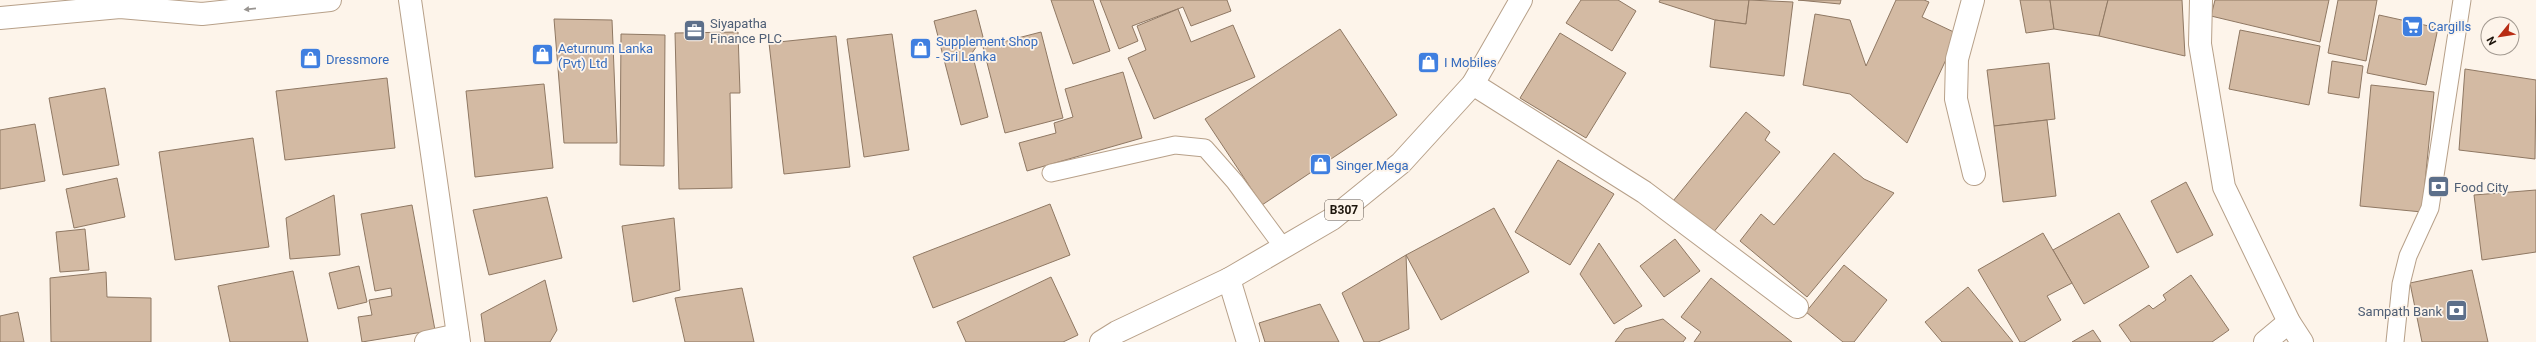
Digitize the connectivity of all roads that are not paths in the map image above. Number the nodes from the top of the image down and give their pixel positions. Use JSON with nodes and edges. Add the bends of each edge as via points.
{"nodes":[{"id":1,"x":330,"y":0,"type":"edge"},
{"id":2,"x":410,"y":0,"type":"edge"},
{"id":3,"x":1521,"y":0,"type":"edge"},
{"id":4,"x":1973,"y":0,"type":"edge"},
{"id":5,"x":2201,"y":0,"type":"edge"},
{"id":6,"x":2462,"y":0,"type":"edge"},
{"id":7,"x":128,"y":3,"type":"edge"},
{"id":8,"x":0,"y":18,"type":"edge"},
{"id":9,"x":1473,"y":84,"type":"junction"},
{"id":10,"x":1051,"y":173,"type":"dead end"},
{"id":11,"x":1974,"y":174,"type":"dead end"},
{"id":12,"x":1283,"y":247,"type":"junction"},
{"id":13,"x":1229,"y":280,"type":"junction"},
{"id":14,"x":1798,"y":307,"type":"dead end"},
{"id":15,"x":2289,"y":322,"type":"junction"},
{"id":16,"x":459,"y":339,"type":"edge"},
{"id":17,"x":426,"y":342,"type":"edge"},
{"id":18,"x":1100,"y":342,"type":"edge"},
{"id":19,"x":1248,"y":342,"type":"edge"},
{"id":20,"x":2265,"y":342,"type":"edge"},
{"id":21,"x":2302,"y":342,"type":"edge"},
{"id":22,"x":2395,"y":342,"type":"edge"}],
"edges":[{"from":1,"to":7,"type":"street","one_way":true,"via":[[202,14]]},
{"from":2,"to":16,"type":"street"},
{"from":3,"to":9,"type":"street","number":"B307"},
{"from":4,"to":11,"type":"street","via":[[1957,58],[1956,99]]},
{"from":5,"to":15,"type":"street","via":[[2200,44],[2224,187]]},
{"from":6,"to":22,"type":"lane","via":[[2430,208],[2408,256],[2401,284]]},
{"from":7,"to":8,"type":"street"},
{"from":9,"to":12,"type":"street","number":"B307","via":[[1401,163],[1332,219]]},
{"from":9,"to":14,"type":"street","via":[[1644,192]]},
{"from":10,"to":12,"type":"lane","via":[[1175,145],[1205,148],[1235,182]]},
{"from":12,"to":13,"type":"street","number":"B307"},
{"from":13,"to":18,"type":"street","number":"B307"},
{"from":13,"to":19,"type":"street"},
{"from":15,"to":20,"type":"street"},
{"from":15,"to":21,"type":"street"},
{"from":16,"to":17,"type":"street"}]}
